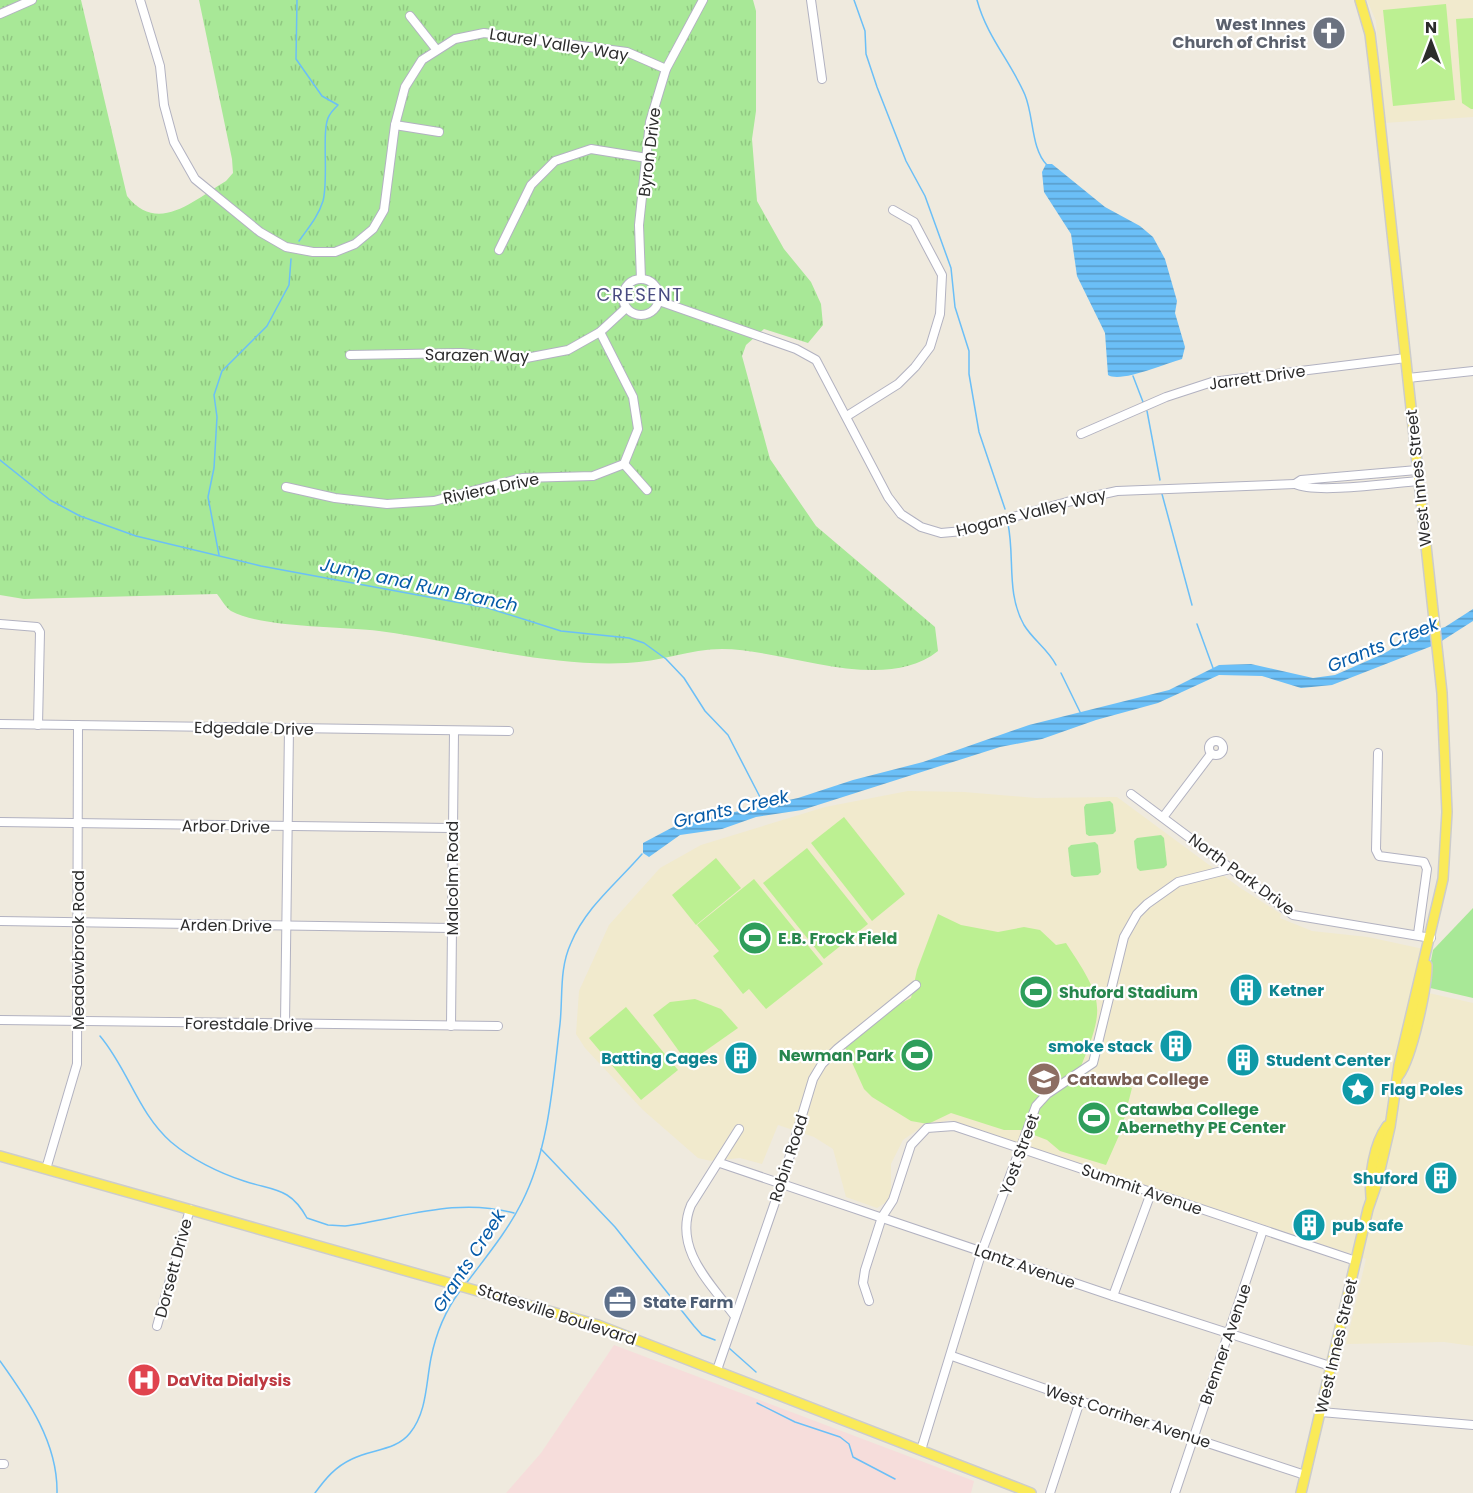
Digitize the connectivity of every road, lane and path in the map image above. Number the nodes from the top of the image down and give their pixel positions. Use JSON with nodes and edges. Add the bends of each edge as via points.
{"nodes":[{"id":1,"x":32,"y":0,"type":"edge"},
{"id":2,"x":140,"y":0,"type":"edge"},
{"id":3,"x":703,"y":0,"type":"edge"},
{"id":4,"x":811,"y":0,"type":"edge"},
{"id":5,"x":1360,"y":0,"type":"edge"},
{"id":6,"x":0,"y":14,"type":"edge"},
{"id":7,"x":410,"y":16,"type":"dead end"},
{"id":8,"x":436,"y":49,"type":"junction"},
{"id":9,"x":666,"y":69,"type":"junction"},
{"id":10,"x":822,"y":80,"type":"dead end"},
{"id":11,"x":395,"y":125,"type":"junction"},
{"id":12,"x":440,"y":132,"type":"dead end"},
{"id":13,"x":647,"y":158,"type":"junction"},
{"id":14,"x":893,"y":210,"type":"dead end"},
{"id":15,"x":499,"y":250,"type":"dead end"},
{"id":16,"x":641,"y":279,"type":"junction"},
{"id":17,"x":659,"y":301,"type":"junction"},
{"id":18,"x":626,"y":308,"type":"junction"},
{"id":19,"x":600,"y":332,"type":"junction"},
{"id":20,"x":350,"y":355,"type":"dead end"},
{"id":21,"x":1406,"y":358,"type":"junction"},
{"id":22,"x":1473,"y":371,"type":"edge"},
{"id":23,"x":1408,"y":378,"type":"junction"},
{"id":24,"x":847,"y":416,"type":"junction"},
{"id":25,"x":1081,"y":434,"type":"dead end"},
{"id":26,"x":624,"y":464,"type":"junction"},
{"id":27,"x":1417,"y":470,"type":"junction"},
{"id":28,"x":1374,"y":474,"type":"junction"},
{"id":29,"x":1419,"y":481,"type":"junction"},
{"id":30,"x":1294,"y":484,"type":"junction"},
{"id":31,"x":1376,"y":485,"type":"junction"},
{"id":32,"x":286,"y":488,"type":"dead end"},
{"id":33,"x":647,"y":489,"type":"dead end"},
{"id":34,"x":0,"y":624,"type":"edge"},
{"id":35,"x":0,"y":724,"type":"edge"},
{"id":36,"x":38,"y":725,"type":"junction"},
{"id":37,"x":78,"y":725,"type":"junction"},
{"id":38,"x":289,"y":728,"type":"junction"},
{"id":39,"x":454,"y":731,"type":"junction"},
{"id":40,"x":508,"y":731,"type":"dead end"},
{"id":41,"x":1378,"y":753,"type":"dead end"},
{"id":42,"x":1211,"y":754,"type":"dead end"},
{"id":43,"x":1131,"y":794,"type":"dead end"},
{"id":44,"x":1164,"y":816,"type":"junction"},
{"id":45,"x":0,"y":822,"type":"edge"},
{"id":46,"x":78,"y":823,"type":"junction"},
{"id":47,"x":287,"y":827,"type":"junction"},
{"id":48,"x":451,"y":828,"type":"junction"},
{"id":49,"x":1230,"y":869,"type":"junction"},
{"id":50,"x":0,"y":921,"type":"edge"},
{"id":51,"x":79,"y":922,"type":"junction"},
{"id":52,"x":285,"y":926,"type":"junction"},
{"id":53,"x":452,"y":928,"type":"junction"},
{"id":54,"x":1418,"y":934,"type":"junction"},
{"id":55,"x":1431,"y":938,"type":"junction"},
{"id":56,"x":916,"y":985,"type":"dead end"},
{"id":57,"x":0,"y":1020,"type":"edge"},
{"id":58,"x":77,"y":1021,"type":"junction"},
{"id":59,"x":285,"y":1024,"type":"junction"},
{"id":60,"x":451,"y":1026,"type":"junction"},
{"id":61,"x":498,"y":1026,"type":"dead end"},
{"id":62,"x":739,"y":1130,"type":"dead end"},
{"id":63,"x":1021,"y":1149,"type":"junction"},
{"id":64,"x":0,"y":1156,"type":"edge"},
{"id":65,"x":720,"y":1163,"type":"junction"},
{"id":66,"x":46,"y":1169,"type":"junction"},
{"id":67,"x":782,"y":1182,"type":"junction"},
{"id":68,"x":1151,"y":1192,"type":"junction"},
{"id":69,"x":190,"y":1209,"type":"junction"},
{"id":70,"x":882,"y":1217,"type":"junction"},
{"id":71,"x":1263,"y":1230,"type":"junction"},
{"id":72,"x":982,"y":1251,"type":"junction"},
{"id":73,"x":1356,"y":1261,"type":"junction"},
{"id":74,"x":1113,"y":1296,"type":"junction"},
{"id":75,"x":869,"y":1301,"type":"dead end"},
{"id":76,"x":734,"y":1315,"type":"junction"},
{"id":77,"x":157,"y":1326,"type":"dead end"},
{"id":78,"x":1229,"y":1333,"type":"junction"},
{"id":79,"x":952,"y":1356,"type":"junction"},
{"id":80,"x":1330,"y":1366,"type":"junction"},
{"id":81,"x":717,"y":1370,"type":"junction"},
{"id":82,"x":1080,"y":1401,"type":"junction"},
{"id":83,"x":1321,"y":1412,"type":"junction"},
{"id":84,"x":1473,"y":1425,"type":"edge"},
{"id":85,"x":1194,"y":1438,"type":"junction"},
{"id":86,"x":921,"y":1450,"type":"junction"},
{"id":87,"x":1305,"y":1475,"type":"junction"},
{"id":88,"x":1031,"y":1493,"type":"edge"},
{"id":89,"x":1050,"y":1493,"type":"edge"},
{"id":90,"x":1175,"y":1493,"type":"edge"},
{"id":91,"x":1301,"y":1493,"type":"edge"}],
"edges":[{"from":1,"to":6,"type":"street"},
{"from":2,"to":11,"type":"street","name":"Laurel Valley Way","via":[[160,66],[164,105],[174,142],[195,179],[228,209],[286,247],[335,252],[355,244],[373,230],[384,210]]},
{"from":3,"to":9,"type":"street","name":"Byron Drive"},
{"from":4,"to":10,"type":"street"},
{"from":5,"to":21,"type":"main road","name":"West Innes Street","via":[[1370,34]]},
{"from":7,"to":8,"type":"street"},
{"from":8,"to":9,"type":"street","name":"Laurel Valley Way","via":[[455,39],[483,33],[627,52]]},
{"from":8,"to":11,"type":"street","name":"Laurel Valley Way","via":[[410,75]]},
{"from":9,"to":13,"type":"street","name":"Byron Drive","via":[[650,122]]},
{"from":11,"to":12,"type":"street"},
{"from":13,"to":15,"type":"street","via":[[591,148],[555,161],[531,185]]},
{"from":13,"to":16,"type":"street","name":"Byron Drive","via":[[639,225]]},
{"from":14,"to":24,"type":"street","via":[[914,222],[942,275],[940,314],[930,347],[915,367],[898,384]]},
{"from":16,"to":17,"type":"street","via":[[655,286]]},
{"from":16,"to":18,"type":"street","via":[[630,282],[623,291]]},
{"from":17,"to":18,"type":"street","via":[[647,314],[636,315]]},
{"from":17,"to":24,"type":"street","name":"Hogans Valley Way","via":[[807,354],[822,367]]},
{"from":18,"to":19,"type":"street","name":"Sarazen Way"},
{"from":19,"to":20,"type":"street","name":"Sarazen Way","via":[[568,350],[520,359],[461,353]]},
{"from":19,"to":26,"type":"street","via":[[633,397],[638,429]]},
{"from":21,"to":23,"type":"main road","name":"West Innes Street"},
{"from":21,"to":25,"type":"street","name":"Jarrett Drive","via":[[1212,381]]},
{"from":22,"to":23,"type":"street"},
{"from":23,"to":27,"type":"main road","name":"West Innes Street"},
{"from":24,"to":30,"type":"street","name":"Hogans Valley Way","via":[[888,497],[901,514],[921,527],[941,533],[963,531],[1117,491]]},
{"from":26,"to":32,"type":"street","name":"Riviera Drive","via":[[593,476],[522,478],[434,501],[387,504]]},
{"from":26,"to":33,"type":"street"},
{"from":27,"to":28,"type":"street","name":"Hogans Valley Way"},
{"from":27,"to":29,"type":"main road","name":"West Innes Street"},
{"from":28,"to":30,"type":"street","name":"Hogans Valley Way","via":[[1301,480]]},
{"from":28,"to":31,"type":"street"},
{"from":29,"to":31,"type":"street","name":"Hogans Valley Way"},
{"from":29,"to":55,"type":"main road","name":"West Innes Street","via":[[1446,732],[1443,879]]},
{"from":30,"to":31,"type":"street","name":"Hogans Valley Way","via":[[1302,488]]},
{"from":34,"to":36,"type":"street","via":[[28,625],[40,632]]},
{"from":35,"to":36,"type":"street","name":"Edgedale Drive"},
{"from":36,"to":37,"type":"street","name":"Edgedale Drive"},
{"from":37,"to":38,"type":"street","name":"Edgedale Drive"},
{"from":37,"to":46,"type":"street","name":"Meadowbrook Road"},
{"from":38,"to":39,"type":"street","name":"Edgedale Drive"},
{"from":38,"to":47,"type":"street"},
{"from":39,"to":40,"type":"street","name":"Edgedale Drive"},
{"from":39,"to":48,"type":"street","name":"Malcolm Road"},
{"from":41,"to":54,"type":"street","via":[[1376,850],[1379,856],[1424,862],[1427,869]]},
{"from":42,"to":44,"type":"street"},
{"from":43,"to":44,"type":"street","name":"North Park Drive"},
{"from":44,"to":49,"type":"street","name":"North Park Drive"},
{"from":45,"to":46,"type":"street","name":"Arbor Drive"},
{"from":46,"to":47,"type":"street","name":"Arbor Drive"},
{"from":46,"to":51,"type":"street","name":"Meadowbrook Road"},
{"from":47,"to":48,"type":"street","name":"Arbor Drive"},
{"from":47,"to":52,"type":"street"},
{"from":48,"to":53,"type":"street","name":"Malcolm Road"},
{"from":49,"to":54,"type":"street","name":"North Park Drive","via":[[1293,915]]},
{"from":49,"to":63,"type":"street","name":"Yost Street","via":[[1178,882],[1137,914],[1125,937],[1093,1063],[1039,1102]]},
{"from":50,"to":51,"type":"street","name":"Arden Drive"},
{"from":51,"to":52,"type":"street","name":"Arden Drive"},
{"from":51,"to":58,"type":"street","name":"Meadowbrook Road"},
{"from":52,"to":53,"type":"street","name":"Arden Drive"},
{"from":52,"to":59,"type":"street"},
{"from":53,"to":60,"type":"street","name":"Malcolm Road"},
{"from":54,"to":55,"type":"street","name":"North Park Drive"},
{"from":55,"to":73,"type":"main road","name":"West Innes Street","via":[[1426,956],[1427,979],[1405,1067],[1399,1076]]},
{"from":56,"to":67,"type":"street","name":"Robin Road","via":[[822,1064],[813,1079]]},
{"from":57,"to":58,"type":"street","name":"Forestdale Drive"},
{"from":58,"to":59,"type":"street","name":"Forestdale Drive"},
{"from":58,"to":66,"type":"street","name":"Meadowbrook Road","via":[[77,1064]]},
{"from":59,"to":60,"type":"street","name":"Forestdale Drive"},
{"from":60,"to":61,"type":"street","name":"Forestdale Drive"},
{"from":62,"to":65,"type":"street"},
{"from":63,"to":68,"type":"street","name":"Summit Avenue"},
{"from":63,"to":70,"type":"street","name":"Summit Avenue","via":[[954,1126],[927,1128],[911,1145],[893,1200]]},
{"from":63,"to":72,"type":"street","name":"Yost Street"},
{"from":64,"to":66,"type":"main road","name":"Statesville Boulevard"},
{"from":65,"to":67,"type":"street","name":"Lantz Avenue"},
{"from":65,"to":76,"type":"street","via":[[686,1217],[687,1247]]},
{"from":66,"to":69,"type":"main road","name":"Statesville Boulevard"},
{"from":67,"to":70,"type":"street","name":"Lantz Avenue"},
{"from":67,"to":76,"type":"street","name":"Robin Road"},
{"from":68,"to":71,"type":"street","name":"Summit Avenue"},
{"from":68,"to":74,"type":"street"},
{"from":69,"to":77,"type":"street","name":"Dorsett Drive"},
{"from":69,"to":81,"type":"main road","name":"Statesville Boulevard","via":[[598,1325]]},
{"from":70,"to":72,"type":"street","name":"Lantz Avenue"},
{"from":70,"to":75,"type":"street","via":[[865,1270],[863,1283]]},
{"from":71,"to":73,"type":"street","name":"Summit Avenue"},
{"from":71,"to":78,"type":"street","name":"Brenner Avenue"},
{"from":72,"to":74,"type":"street","name":"Lantz Avenue"},
{"from":72,"to":79,"type":"street","name":"Yost Street"},
{"from":73,"to":80,"type":"main road","name":"West Innes Street"},
{"from":74,"to":78,"type":"street","name":"Lantz Avenue"},
{"from":76,"to":81,"type":"street","name":"Robin Road"},
{"from":78,"to":80,"type":"street","name":"Lantz Avenue"},
{"from":78,"to":85,"type":"street","name":"Brenner Avenue"},
{"from":79,"to":82,"type":"street","name":"West Corriher Avenue"},
{"from":79,"to":86,"type":"street","name":"Yost Street"},
{"from":80,"to":83,"type":"main road","name":"West Innes Street"},
{"from":81,"to":86,"type":"main road","name":"Statesville Boulevard"},
{"from":82,"to":85,"type":"street","name":"West Corriher Avenue"},
{"from":82,"to":89,"type":"street"},
{"from":83,"to":84,"type":"street"},
{"from":83,"to":87,"type":"main road","name":"West Innes Street"},
{"from":85,"to":87,"type":"street","name":"West Corriher Avenue"},
{"from":85,"to":90,"type":"street","name":"Brenner Avenue"},
{"from":86,"to":88,"type":"main road","name":"Statesville Boulevard"},
{"from":87,"to":91,"type":"main road","name":"West Innes Street"}]}
